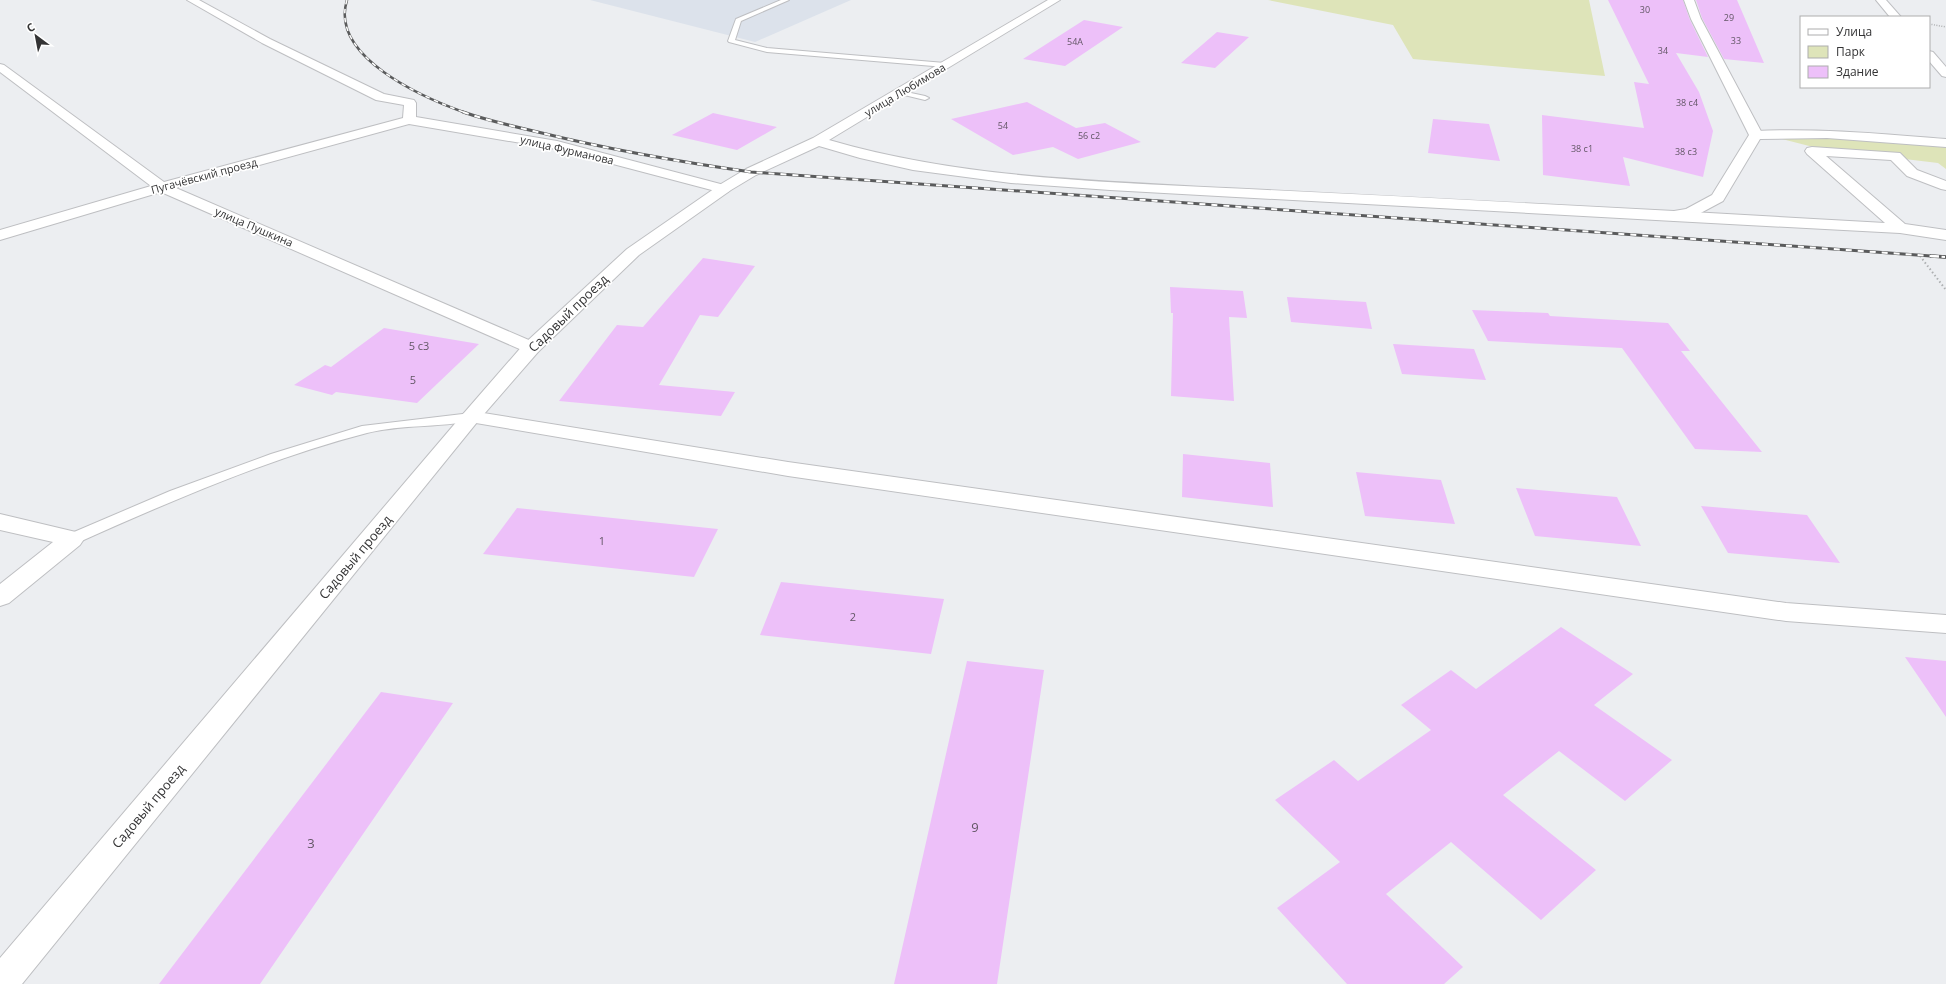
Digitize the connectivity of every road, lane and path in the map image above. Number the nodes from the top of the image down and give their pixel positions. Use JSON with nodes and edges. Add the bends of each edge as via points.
{"nodes":[{"id":1,"x":192,"y":0,"type":"edge"},
{"id":2,"x":786,"y":0,"type":"edge"},
{"id":3,"x":1055,"y":0,"type":"edge"},
{"id":4,"x":1689,"y":0,"type":"edge"},
{"id":5,"x":1881,"y":0,"type":"edge"},
{"id":6,"x":1895,"y":16,"type":"edge"},
{"id":7,"x":1930,"y":24,"type":"edge"},
{"id":8,"x":1946,"y":27,"type":"edge"},
{"id":9,"x":1930,"y":55,"type":"edge"},
{"id":10,"x":946,"y":65,"type":"junction"},
{"id":11,"x":0,"y":67,"type":"edge"},
{"id":12,"x":1946,"y":74,"type":"edge"},
{"id":13,"x":900,"y":92,"type":"junction"},
{"id":14,"x":925,"y":98,"type":"dead end"},
{"id":15,"x":409,"y":120,"type":"junction"},
{"id":16,"x":1756,"y":135,"type":"junction"},
{"id":17,"x":818,"y":141,"type":"junction"},
{"id":18,"x":1946,"y":144,"type":"edge"},
{"id":19,"x":750,"y":172,"type":"joint"},
{"id":20,"x":1946,"y":186,"type":"edge"},
{"id":21,"x":162,"y":187,"type":"junction"},
{"id":22,"x":723,"y":189,"type":"junction"},
{"id":23,"x":1674,"y":216,"type":"junction"},
{"id":24,"x":1900,"y":228,"type":"junction"},
{"id":25,"x":0,"y":235,"type":"edge"},
{"id":26,"x":1946,"y":235,"type":"edge"},
{"id":27,"x":1946,"y":290,"type":"edge"},
{"id":28,"x":531,"y":348,"type":"junction"},
{"id":29,"x":471,"y":417,"type":"junction"},
{"id":30,"x":0,"y":522,"type":"edge"},
{"id":31,"x":72,"y":539,"type":"junction"},
{"id":32,"x":0,"y":597,"type":"edge"},
{"id":33,"x":1946,"y":624,"type":"edge"},
{"id":34,"x":0,"y":984,"type":"edge"}],
"edges":[{"from":1,"to":15,"type":"street","via":[[266,41],[380,97],[410,103]]},
{"from":2,"to":10,"type":"lane","via":[[738,20],[731,41],[767,50]]},
{"from":3,"to":10,"type":"street","name":"улица Любимова"},
{"from":4,"to":16,"type":"street","via":[[1696,19]]},
{"from":5,"to":6,"type":"street"},
{"from":7,"to":8,"type":"path"},
{"from":9,"to":12,"type":"street"},
{"from":10,"to":13,"type":"street","name":"улица Любимова"},
{"from":11,"to":21,"type":"street","name":"улица Пушкина"},
{"from":13,"to":14,"type":"lane"},
{"from":13,"to":17,"type":"street","name":"улица Любимова"},
{"from":15,"to":21,"type":"street","name":"Пугачёвский проезд"},
{"from":15,"to":22,"type":"street","name":"улица Фурманова","via":[[557,145]]},
{"from":16,"to":18,"type":"street","via":[[1825,133]]},
{"from":16,"to":23,"type":"street","via":[[1718,198],[1690,213]]},
{"from":17,"to":19,"type":"street","name":"улица Любимова"},
{"from":17,"to":23,"type":"street","via":[[920,166],[1032,180]]},
{"from":19,"to":22,"type":"street","name":"Садовый проезд"},
{"from":20,"to":24,"type":"street","via":[[1912,173],[1896,156],[1812,151]]},
{"from":21,"to":25,"type":"street","name":"Пугачёвский проезд"},
{"from":21,"to":28,"type":"street","name":"улица Пушкина"},
{"from":22,"to":28,"type":"street","name":"Садовый проезд","via":[[633,252]]},
{"from":23,"to":24,"type":"street"},
{"from":24,"to":26,"type":"street"},
{"from":24,"to":27,"type":"path"},
{"from":28,"to":29,"type":"street","name":"Садовый проезд"},
{"from":29,"to":31,"type":"lane","via":[[367,429],[276,457],[175,494]]},
{"from":29,"to":33,"type":"street","via":[[788,468],[1778,611]]},
{"from":29,"to":34,"type":"street","name":"Садовый проезд"},
{"from":30,"to":31,"type":"street"},
{"from":31,"to":32,"type":"street"}]}
